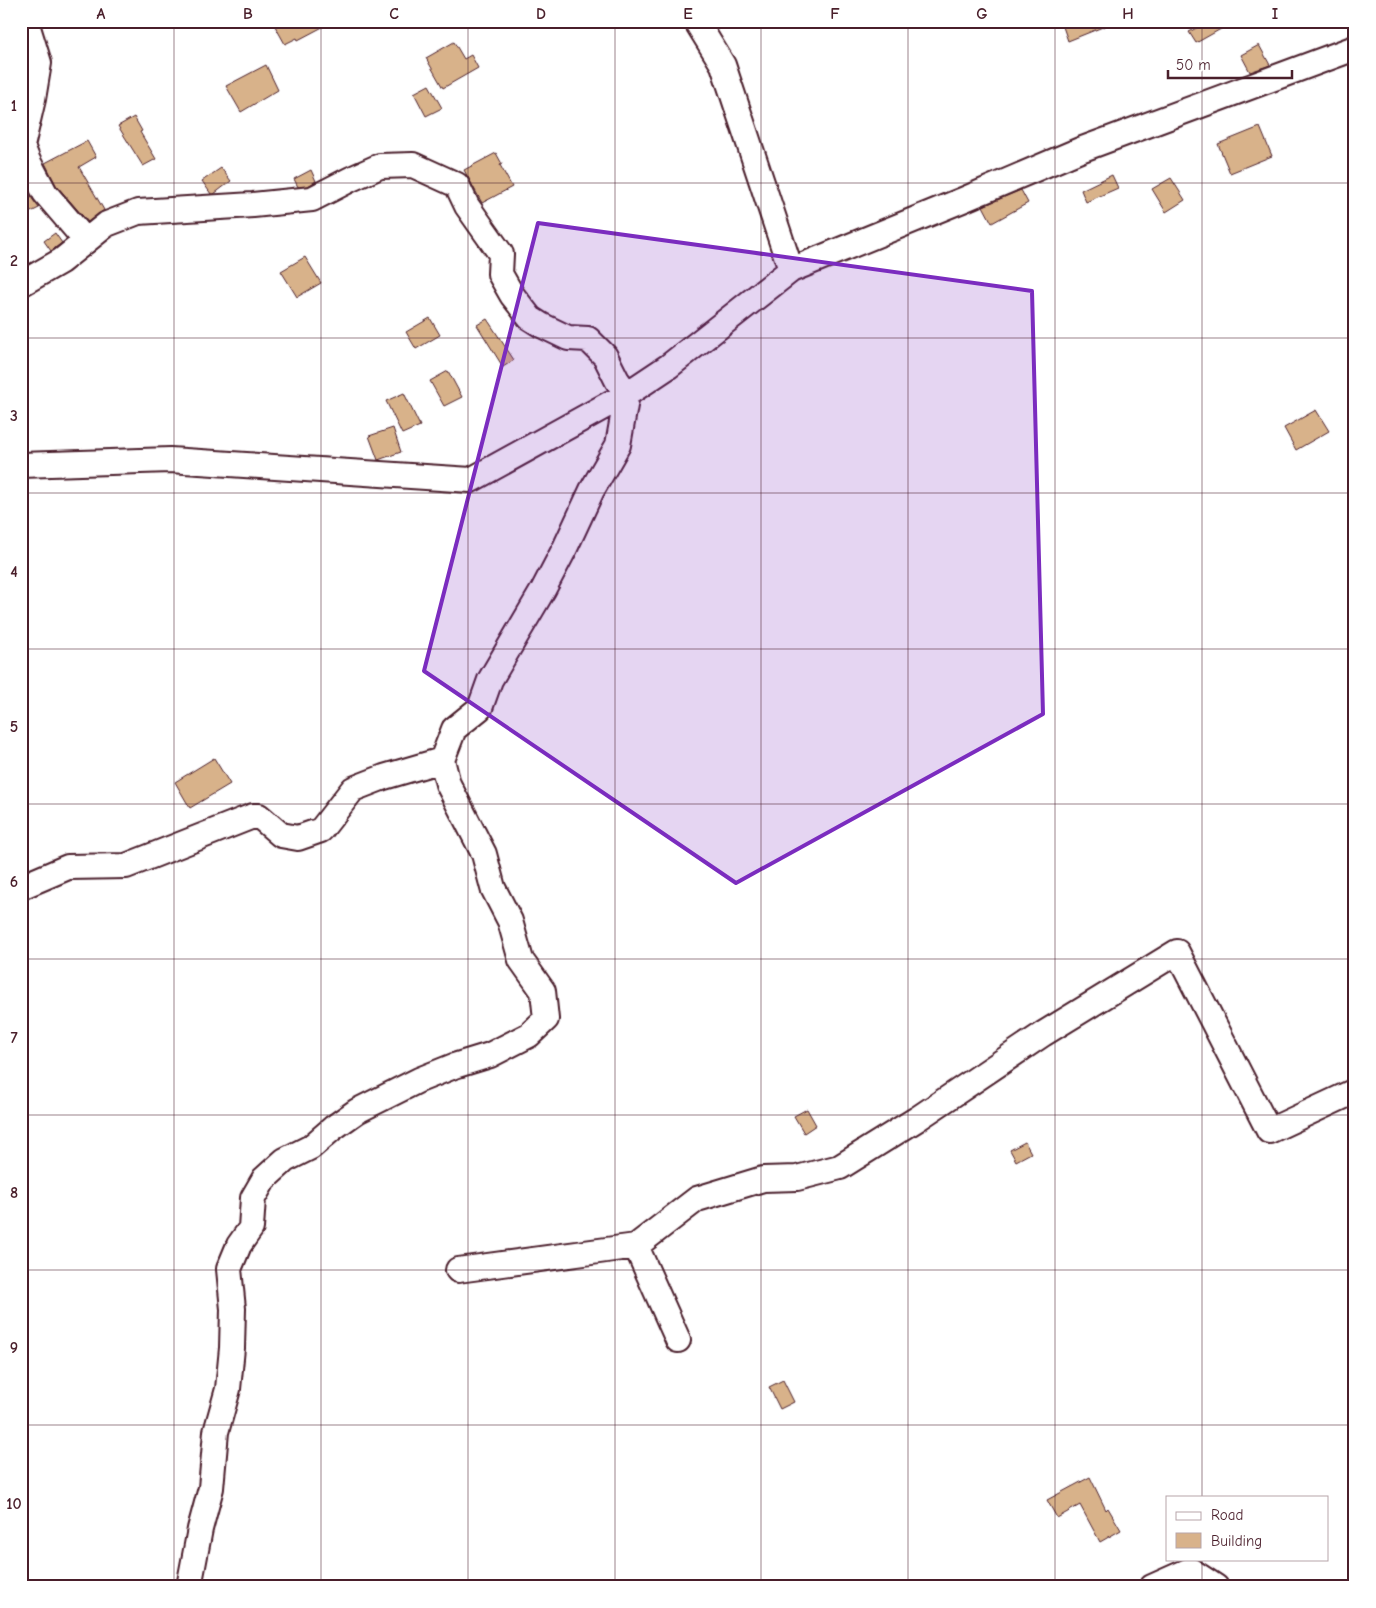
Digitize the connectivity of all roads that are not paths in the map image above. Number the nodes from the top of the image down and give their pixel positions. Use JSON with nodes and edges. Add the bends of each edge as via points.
{"nodes":[{"id":1,"x":26,"y":21,"type":"edge"},
{"id":2,"x":696,"y":21,"type":"edge"},
{"id":3,"x":1355,"y":48,"type":"edge"},
{"id":4,"x":86,"y":241,"type":"junction"},
{"id":5,"x":791,"y":270,"type":"junction"},
{"id":6,"x":21,"y":284,"type":"edge"},
{"id":7,"x":627,"y":394,"type":"junction"},
{"id":8,"x":21,"y":465,"type":"edge"},
{"id":9,"x":442,"y":760,"type":"junction"},
{"id":10,"x":21,"y":887,"type":"edge"},
{"id":11,"x":1355,"y":1091,"type":"edge"},
{"id":12,"x":636,"y":1246,"type":"junction"},
{"id":13,"x":458,"y":1270,"type":"dead end"},
{"id":14,"x":678,"y":1340,"type":"dead end"},
{"id":15,"x":189,"y":1587,"type":"edge"},
{"id":16,"x":1152,"y":1587,"type":"edge"},
{"id":17,"x":1216,"y":1587,"type":"edge"}],
"edges":[{"from":1,"to":4,"type":"street","via":[[39,63],[22,146],[45,193]]},
{"from":2,"to":5,"type":"street","via":[[723,66]]},
{"from":3,"to":5,"type":"street","via":[[1080,150]]},
{"from":4,"to":6,"type":"street","via":[[61,261]]},
{"from":4,"to":7,"type":"street","via":[[107,224],[138,212],[312,199],[380,166],[414,165],[457,185],[467,206],[501,254],[500,274],[530,318],[568,338],[588,339],[605,356]]},
{"from":5,"to":7,"type":"street","via":[[669,366]]},
{"from":7,"to":8,"type":"street","via":[[471,480],[170,460]]},
{"from":7,"to":9,"type":"street","via":[[618,445],[543,590],[490,680],[480,708],[454,729]]},
{"from":9,"to":10,"type":"street","via":[[354,789],[320,830],[298,838],[281,835],[259,816],[252,816],[126,866],[68,868]]},
{"from":9,"to":15,"type":"street","via":[[448,784],[484,854],[493,888],[510,921],[521,960],[543,991],[546,1019],[529,1035],[490,1055],[419,1080],[357,1111],[312,1147],[285,1160],[264,1179],[253,1198],[252,1228],[239,1245],[229,1269],[234,1309],[228,1389],[216,1432],[211,1488]]},
{"from":11,"to":12,"type":"street","via":[[1269,1131],[1177,952],[1043,1034],[840,1167],[797,1178],[762,1179],[698,1199]]},
{"from":12,"to":13,"type":"street"},
{"from":12,"to":14,"type":"street"},
{"from":16,"to":17,"type":"street","via":[[1190,1570]]}]}
